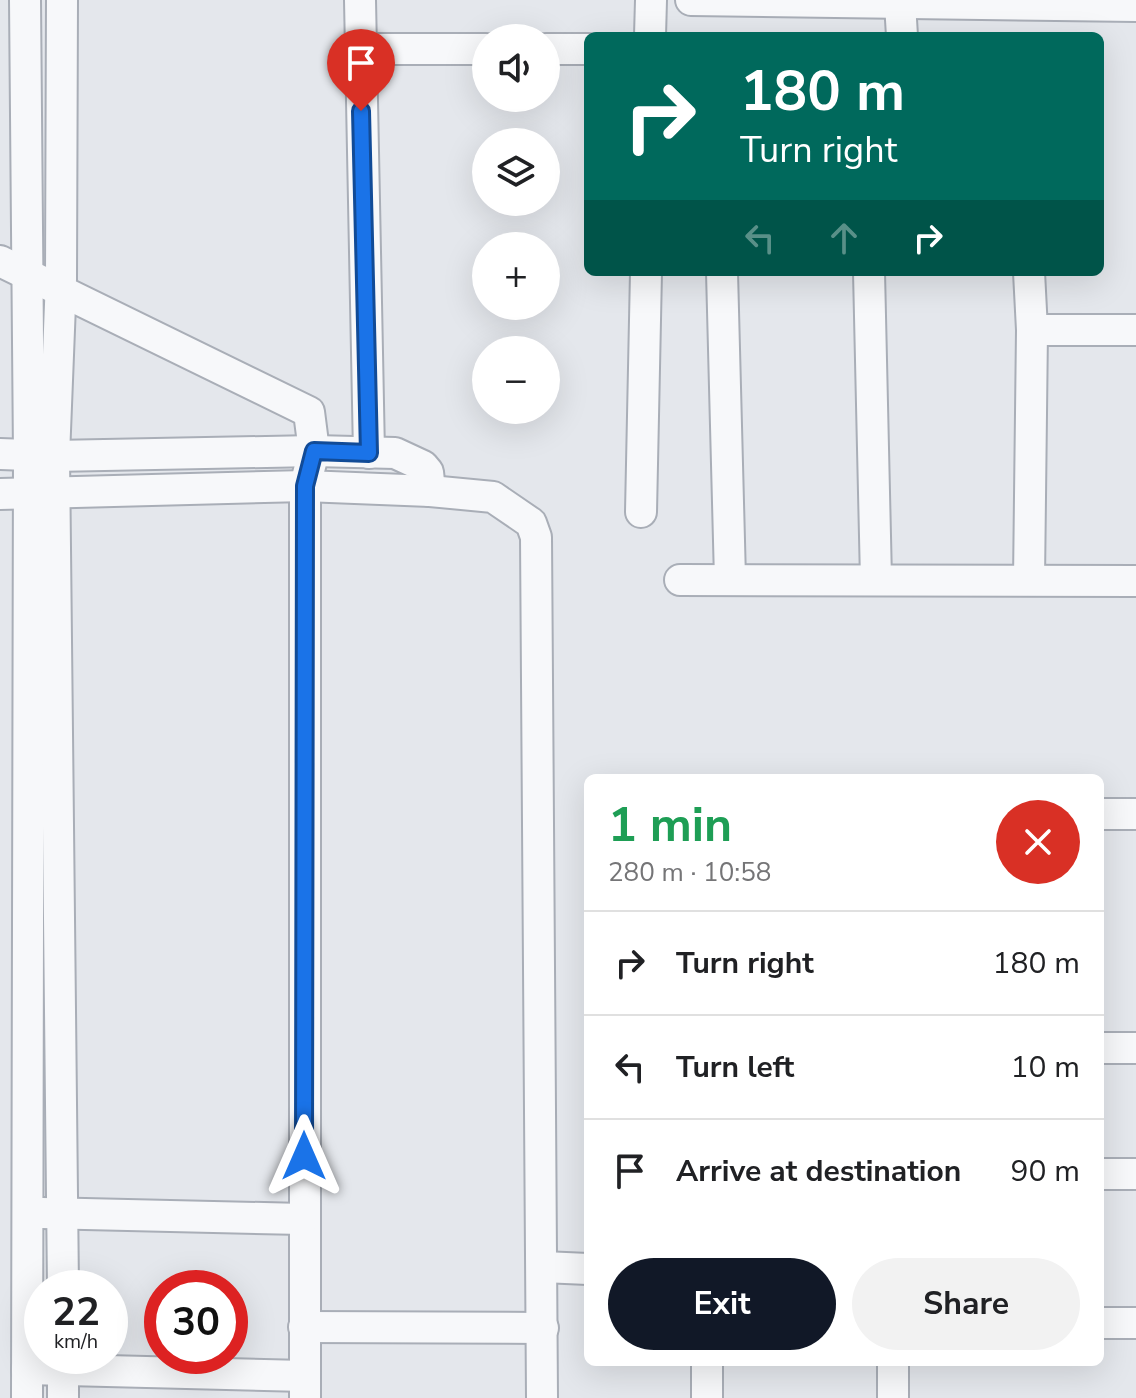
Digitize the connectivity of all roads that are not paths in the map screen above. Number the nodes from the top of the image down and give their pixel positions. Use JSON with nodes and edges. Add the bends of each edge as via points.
{"nodes":[{"id":1,"x":25,"y":0,"type":"edge"},
{"id":2,"x":62,"y":0,"type":"edge"},
{"id":3,"x":360,"y":0,"type":"edge"},
{"id":4,"x":651,"y":0,"type":"edge"},
{"id":5,"x":691,"y":0,"type":"edge"},
{"id":6,"x":900,"y":3,"type":"junction"},
{"id":7,"x":1136,"y":6,"type":"edge"},
{"id":8,"x":650,"y":32,"type":"edge"},
{"id":9,"x":902,"y":32,"type":"edge"},
{"id":10,"x":359,"y":49,"type":"junction"},
{"id":11,"x":472,"y":49,"type":"edge"},
{"id":12,"x":560,"y":49,"type":"edge"},
{"id":13,"x":584,"y":49,"type":"edge"},
{"id":14,"x":0,"y":261,"type":"edge"},
{"id":15,"x":28,"y":275,"type":"junction"},
{"id":16,"x":646,"y":276,"type":"edge"},
{"id":17,"x":722,"y":276,"type":"edge"},
{"id":18,"x":869,"y":276,"type":"edge"},
{"id":19,"x":1029,"y":276,"type":"edge"},
{"id":20,"x":60,"y":291,"type":"junction"},
{"id":21,"x":1032,"y":330,"type":"junction"},
{"id":22,"x":1136,"y":330,"type":"edge"},
{"id":23,"x":314,"y":451,"type":"junction"},
{"id":24,"x":369,"y":453,"type":"junction"},
{"id":25,"x":28,"y":455,"type":"edge"},
{"id":26,"x":305,"y":486,"type":"junction"},
{"id":27,"x":430,"y":491,"type":"junction"},
{"id":28,"x":28,"y":494,"type":"edge"},
{"id":29,"x":641,"y":512,"type":"dead end"},
{"id":30,"x":730,"y":579,"type":"junction"},
{"id":31,"x":680,"y":580,"type":"dead end"},
{"id":32,"x":876,"y":580,"type":"junction"},
{"id":33,"x":1029,"y":580,"type":"junction"},
{"id":34,"x":1136,"y":581,"type":"edge"},
{"id":35,"x":1104,"y":814,"type":"edge"},
{"id":36,"x":1136,"y":814,"type":"edge"},
{"id":37,"x":1104,"y":1048,"type":"edge"},
{"id":38,"x":1136,"y":1048,"type":"edge"},
{"id":39,"x":1104,"y":1174,"type":"edge"},
{"id":40,"x":1136,"y":1174,"type":"edge"},
{"id":41,"x":28,"y":1213,"type":"junction"},
{"id":42,"x":63,"y":1213,"type":"junction"},
{"id":43,"x":303,"y":1219,"type":"junction"},
{"id":44,"x":543,"y":1267,"type":"junction"},
{"id":45,"x":584,"y":1269,"type":"edge"},
{"id":46,"x":63,"y":1270,"type":"edge"},
{"id":47,"x":14,"y":1282,"type":"edge"},
{"id":48,"x":1104,"y":1323,"type":"edge"},
{"id":49,"x":1136,"y":1323,"type":"edge"},
{"id":50,"x":304,"y":1327,"type":"junction"},
{"id":51,"x":543,"y":1328,"type":"junction"},
{"id":52,"x":707,"y":1366,"type":"edge"},
{"id":53,"x":893,"y":1366,"type":"edge"},
{"id":54,"x":63,"y":1375,"type":"edge"},
{"id":55,"x":27,"y":1384,"type":"edge"},
{"id":56,"x":305,"y":1387,"type":"edge"},
{"id":57,"x":542,"y":1398,"type":"edge"},
{"id":58,"x":707,"y":1398,"type":"edge"},
{"id":59,"x":893,"y":1398,"type":"edge"}],
"edges":[{"from":1,"to":15,"type":"street"},
{"from":2,"to":20,"type":"street"},
{"from":3,"to":10,"type":"street"},
{"from":4,"to":8,"type":"street"},
{"from":5,"to":6,"type":"street"},
{"from":6,"to":7,"type":"street"},
{"from":6,"to":9,"type":"street"},
{"from":10,"to":11,"type":"street"},
{"from":10,"to":24,"type":"street"},
{"from":12,"to":13,"type":"street"},
{"from":14,"to":15,"type":"street"},
{"from":15,"to":20,"type":"street"},
{"from":15,"to":25,"type":"street"},
{"from":16,"to":29,"type":"street"},
{"from":17,"to":30,"type":"street"},
{"from":18,"to":32,"type":"street"},
{"from":19,"to":21,"type":"street"},
{"from":20,"to":23,"type":"street","via":[[309,412]]},
{"from":20,"to":25,"type":"street"},
{"from":21,"to":22,"type":"street"},
{"from":21,"to":33,"type":"street"},
{"from":23,"to":24,"type":"street"},
{"from":23,"to":25,"type":"street"},
{"from":23,"to":26,"type":"street"},
{"from":24,"to":27,"type":"street","via":[[395,453],[423,466]]},
{"from":25,"to":28,"type":"street"},
{"from":26,"to":27,"type":"street"},
{"from":26,"to":28,"type":"street"},
{"from":26,"to":43,"type":"street"},
{"from":27,"to":44,"type":"street","via":[[493,497],[531,523],[536,537]]},
{"from":28,"to":41,"type":"street"},
{"from":28,"to":42,"type":"street"},
{"from":30,"to":31,"type":"street"},
{"from":30,"to":32,"type":"street"},
{"from":32,"to":33,"type":"street"},
{"from":33,"to":34,"type":"street"},
{"from":35,"to":36,"type":"street"},
{"from":37,"to":38,"type":"street"},
{"from":39,"to":40,"type":"street"},
{"from":41,"to":42,"type":"street"},
{"from":41,"to":47,"type":"street"},
{"from":42,"to":43,"type":"street"},
{"from":42,"to":46,"type":"street"},
{"from":43,"to":50,"type":"street"},
{"from":44,"to":45,"type":"street"},
{"from":44,"to":51,"type":"street"},
{"from":47,"to":55,"type":"street"},
{"from":48,"to":49,"type":"street"},
{"from":50,"to":51,"type":"street"},
{"from":50,"to":56,"type":"street"},
{"from":51,"to":57,"type":"street"},
{"from":52,"to":58,"type":"street"},
{"from":53,"to":59,"type":"street"},
{"from":54,"to":55,"type":"street"},
{"from":54,"to":56,"type":"street"}]}
